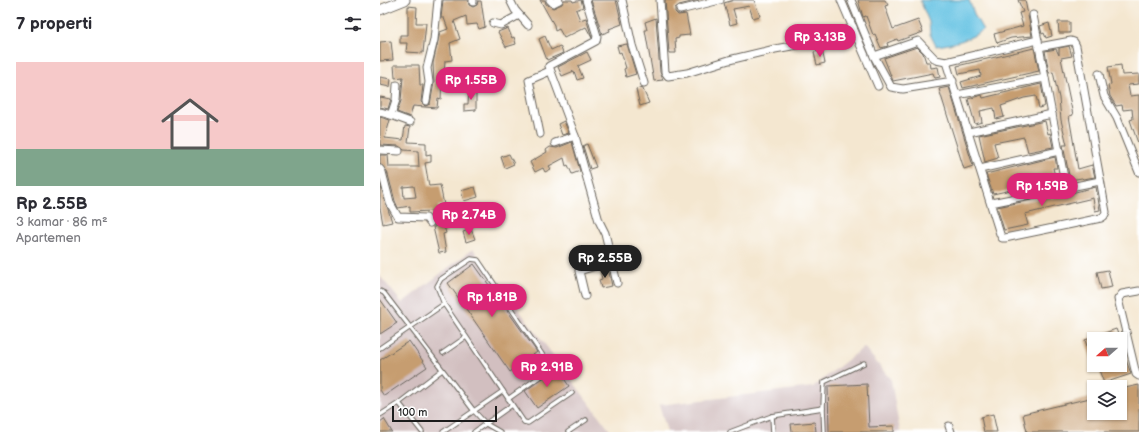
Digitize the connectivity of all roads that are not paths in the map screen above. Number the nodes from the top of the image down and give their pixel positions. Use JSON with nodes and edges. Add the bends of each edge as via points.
{"nodes":[{"id":1,"x":404,"y":0,"type":"edge"},
{"id":2,"x":438,"y":0,"type":"edge"},
{"id":3,"x":510,"y":0,"type":"edge"},
{"id":4,"x":550,"y":0,"type":"edge"},
{"id":5,"x":559,"y":0,"type":"edge"},
{"id":6,"x":586,"y":0,"type":"edge"},
{"id":7,"x":622,"y":0,"type":"edge"},
{"id":8,"x":660,"y":0,"type":"edge"},
{"id":9,"x":720,"y":0,"type":"edge"},
{"id":10,"x":842,"y":0,"type":"edge"},
{"id":11,"x":850,"y":0,"type":"edge"},
{"id":12,"x":380,"y":10,"type":"edge"},
{"id":13,"x":680,"y":10,"type":"dead end"},
{"id":14,"x":519,"y":15,"type":"junction"},
{"id":15,"x":1033,"y":15,"type":"dead end"},
{"id":16,"x":493,"y":23,"type":"dead end"},
{"id":17,"x":528,"y":25,"type":"dead end"},
{"id":18,"x":853,"y":27,"type":"junction"},
{"id":19,"x":1038,"y":44,"type":"junction"},
{"id":20,"x":874,"y":56,"type":"junction"},
{"id":21,"x":946,"y":62,"type":"junction"},
{"id":22,"x":550,"y":70,"type":"junction"},
{"id":23,"x":1099,"y":74,"type":"dead end"},
{"id":24,"x":1045,"y":78,"type":"junction"},
{"id":25,"x":952,"y":82,"type":"junction"},
{"id":26,"x":644,"y":83,"type":"dead end"},
{"id":27,"x":397,"y":85,"type":"dead end"},
{"id":28,"x":878,"y":86,"type":"dead end"},
{"id":29,"x":957,"y":95,"type":"junction"},
{"id":30,"x":426,"y":101,"type":"dead end"},
{"id":31,"x":380,"y":112,"type":"edge"},
{"id":32,"x":1052,"y":114,"type":"junction"},
{"id":33,"x":391,"y":115,"type":"junction"},
{"id":34,"x":410,"y":122,"type":"dead end"},
{"id":35,"x":968,"y":132,"type":"junction"},
{"id":36,"x":540,"y":134,"type":"dead end"},
{"id":37,"x":575,"y":136,"type":"junction"},
{"id":38,"x":555,"y":143,"type":"dead end"},
{"id":39,"x":380,"y":150,"type":"edge"},
{"id":40,"x":399,"y":151,"type":"dead end"},
{"id":41,"x":1059,"y":151,"type":"junction"},
{"id":42,"x":380,"y":169,"type":"edge"},
{"id":43,"x":980,"y":169,"type":"junction"},
{"id":44,"x":1139,"y":172,"type":"edge"},
{"id":45,"x":1100,"y":181,"type":"junction"},
{"id":46,"x":1066,"y":188,"type":"junction"},
{"id":47,"x":990,"y":203,"type":"junction"},
{"id":48,"x":430,"y":223,"type":"dead end"},
{"id":49,"x":612,"y":261,"type":"junction"},
{"id":50,"x":617,"y":282,"type":"dead end"},
{"id":51,"x":380,"y":290,"type":"edge"},
{"id":52,"x":1139,"y":291,"type":"edge"},
{"id":53,"x":585,"y":296,"type":"dead end"},
{"id":54,"x":444,"y":304,"type":"junction"},
{"id":55,"x":410,"y":328,"type":"junction"},
{"id":56,"x":466,"y":337,"type":"junction"},
{"id":57,"x":380,"y":348,"type":"edge"},
{"id":58,"x":443,"y":353,"type":"dead end"},
{"id":59,"x":864,"y":363,"type":"dead end"},
{"id":60,"x":442,"y":370,"type":"junction"},
{"id":61,"x":1139,"y":376,"type":"edge"},
{"id":62,"x":503,"y":391,"type":"junction"},
{"id":63,"x":572,"y":393,"type":"dead end"},
{"id":64,"x":508,"y":399,"type":"junction"},
{"id":65,"x":399,"y":403,"type":"junction"},
{"id":66,"x":512,"y":405,"type":"junction"},
{"id":67,"x":823,"y":408,"type":"junction"},
{"id":68,"x":474,"y":410,"type":"junction"},
{"id":69,"x":380,"y":415,"type":"edge"},
{"id":70,"x":772,"y":416,"type":"junction"},
{"id":71,"x":586,"y":420,"type":"dead end"},
{"id":72,"x":486,"y":424,"type":"junction"},
{"id":73,"x":422,"y":432,"type":"edge"},
{"id":74,"x":443,"y":432,"type":"edge"},
{"id":75,"x":474,"y":432,"type":"edge"},
{"id":76,"x":500,"y":432,"type":"edge"},
{"id":77,"x":568,"y":432,"type":"edge"},
{"id":78,"x":730,"y":432,"type":"edge"},
{"id":79,"x":773,"y":432,"type":"edge"},
{"id":80,"x":824,"y":432,"type":"edge"}],
"edges":[{"from":1,"to":12,"type":"street"},
{"from":2,"to":30,"type":"street","via":[[434,40],[427,68],[429,82]]},
{"from":3,"to":14,"type":"street"},
{"from":4,"to":5,"type":"street","via":[[553,3]]},
{"from":6,"to":22,"type":"street","via":[[597,36],[596,41],[549,66]]},
{"from":7,"to":26,"type":"street"},
{"from":8,"to":18,"type":"street","via":[[665,72],[668,76],[775,49],[825,40]]},
{"from":9,"to":13,"type":"street"},
{"from":10,"to":18,"type":"street"},
{"from":11,"to":20,"type":"street"},
{"from":14,"to":16,"type":"street","via":[[501,26]]},
{"from":14,"to":17,"type":"street"},
{"from":15,"to":19,"type":"street"},
{"from":18,"to":28,"type":"street"},
{"from":19,"to":21,"type":"street"},
{"from":19,"to":24,"type":"street"},
{"from":19,"to":45,"type":"street","via":[[1074,42]]},
{"from":20,"to":21,"type":"street","via":[[918,40],[936,60]]},
{"from":20,"to":25,"type":"street","via":[[891,87]]},
{"from":21,"to":25,"type":"street"},
{"from":22,"to":36,"type":"street","via":[[529,80]]},
{"from":22,"to":37,"type":"street"},
{"from":23,"to":44,"type":"street","via":[[1104,96],[1117,118]]},
{"from":24,"to":29,"type":"street"},
{"from":24,"to":32,"type":"street"},
{"from":25,"to":29,"type":"street"},
{"from":27,"to":33,"type":"street"},
{"from":29,"to":35,"type":"street"},
{"from":31,"to":33,"type":"street"},
{"from":32,"to":35,"type":"street"},
{"from":32,"to":41,"type":"street"},
{"from":33,"to":34,"type":"street"},
{"from":35,"to":43,"type":"street"},
{"from":37,"to":38,"type":"street"},
{"from":37,"to":49,"type":"street"},
{"from":39,"to":40,"type":"street"},
{"from":41,"to":43,"type":"street"},
{"from":41,"to":46,"type":"street"},
{"from":42,"to":48,"type":"street","via":[[390,203],[398,217],[426,218]]},
{"from":43,"to":47,"type":"street"},
{"from":45,"to":46,"type":"street"},
{"from":45,"to":47,"type":"street","via":[[1106,212],[1104,216],[1005,238],[1000,234]]},
{"from":46,"to":47,"type":"street"},
{"from":49,"to":50,"type":"street"},
{"from":49,"to":53,"type":"street","via":[[579,271]]},
{"from":51,"to":55,"type":"lane"},
{"from":52,"to":61,"type":"street","via":[[1122,294],[1118,299],[1136,374]]},
{"from":54,"to":55,"type":"lane"},
{"from":54,"to":56,"type":"lane"},
{"from":54,"to":64,"type":"lane","via":[[436,286],[441,279],[471,259],[478,260],[550,366],[549,370]]},
{"from":55,"to":57,"type":"lane"},
{"from":55,"to":60,"type":"lane"},
{"from":56,"to":58,"type":"lane"},
{"from":56,"to":62,"type":"lane"},
{"from":59,"to":67,"type":"lane","via":[[824,382]]},
{"from":60,"to":65,"type":"lane"},
{"from":60,"to":68,"type":"lane"},
{"from":62,"to":64,"type":"lane"},
{"from":62,"to":68,"type":"lane"},
{"from":63,"to":66,"type":"lane","via":[[528,423],[524,422]]},
{"from":64,"to":66,"type":"lane"},
{"from":65,"to":69,"type":"lane"},
{"from":65,"to":73,"type":"lane"},
{"from":66,"to":72,"type":"lane"},
{"from":67,"to":70,"type":"lane"},
{"from":67,"to":80,"type":"lane"},
{"from":68,"to":72,"type":"lane"},
{"from":68,"to":74,"type":"lane"},
{"from":70,"to":78,"type":"lane"},
{"from":70,"to":79,"type":"lane"},
{"from":71,"to":77,"type":"lane"},
{"from":72,"to":75,"type":"lane"},
{"from":72,"to":76,"type":"lane"}]}
